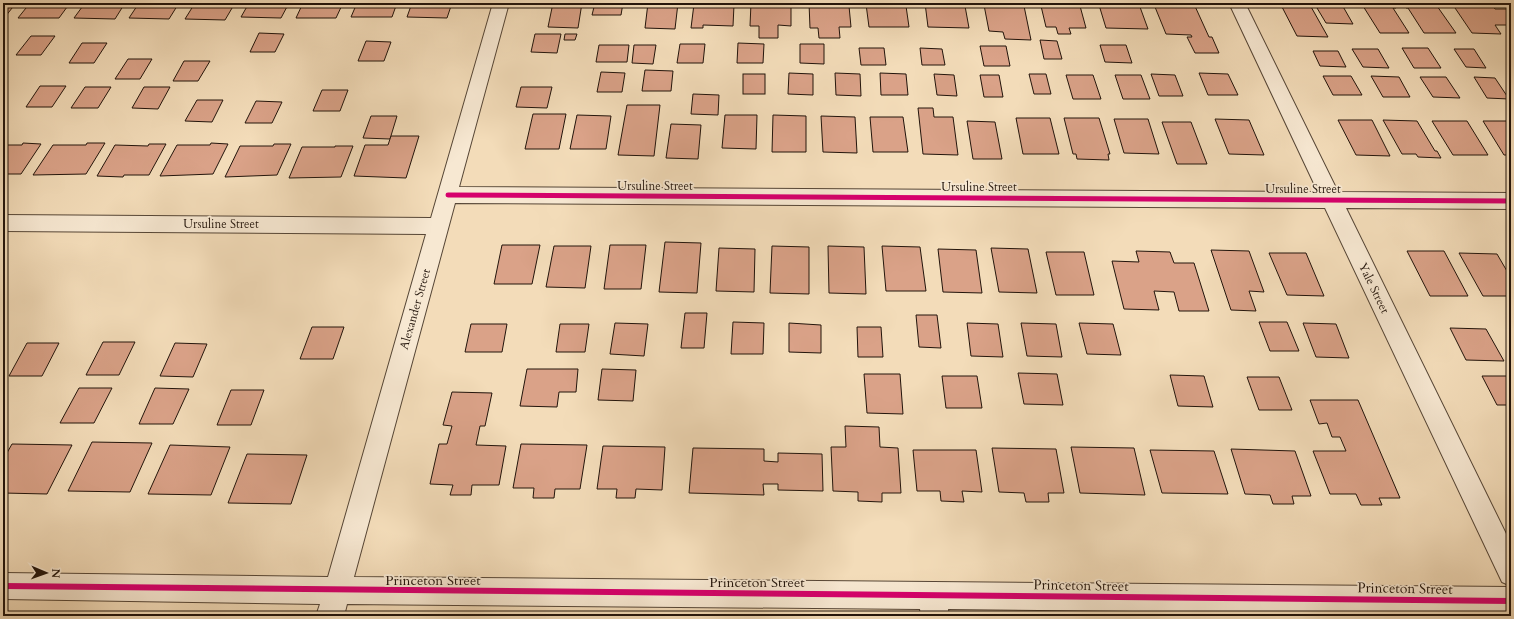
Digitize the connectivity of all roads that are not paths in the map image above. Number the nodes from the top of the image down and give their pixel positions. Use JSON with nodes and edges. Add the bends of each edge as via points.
{"nodes":[{"id":1,"x":501,"y":3,"type":"edge"},
{"id":2,"x":1237,"y":3,"type":"edge"},
{"id":3,"x":448,"y":195,"type":"junction"},
{"id":4,"x":1332,"y":200,"type":"junction"},
{"id":5,"x":1511,"y":202,"type":"edge"},
{"id":6,"x":3,"y":223,"type":"edge"},
{"id":7,"x":438,"y":226,"type":"junction"},
{"id":8,"x":1511,"y":573,"type":"edge"},
{"id":9,"x":3,"y":586,"type":"edge"},
{"id":10,"x":337,"y":591,"type":"junction"},
{"id":11,"x":1511,"y":602,"type":"edge"},
{"id":12,"x":934,"y":606,"type":"edge"},
{"id":13,"x":330,"y":616,"type":"edge"}],
"edges":[{"from":1,"to":3,"type":"street","name":"Alexander Street"},
{"from":2,"to":4,"type":"street","name":"Yale Street"},
{"from":3,"to":4,"type":"street","name":"Ursuline Street"},
{"from":3,"to":7,"type":"street","name":"Alexander Street"},
{"from":4,"to":5,"type":"street","name":"Ursuline Street"},
{"from":4,"to":8,"type":"street","name":"Yale Street"},
{"from":6,"to":7,"type":"street","name":"Ursuline Street"},
{"from":7,"to":10,"type":"street","name":"Alexander Street"},
{"from":9,"to":10,"type":"street","name":"Princeton Street"},
{"from":10,"to":12,"type":"street","name":"Princeton Street"},
{"from":10,"to":13,"type":"street","name":"Alexander Street"},
{"from":11,"to":12,"type":"street","name":"Princeton Street"}]}
